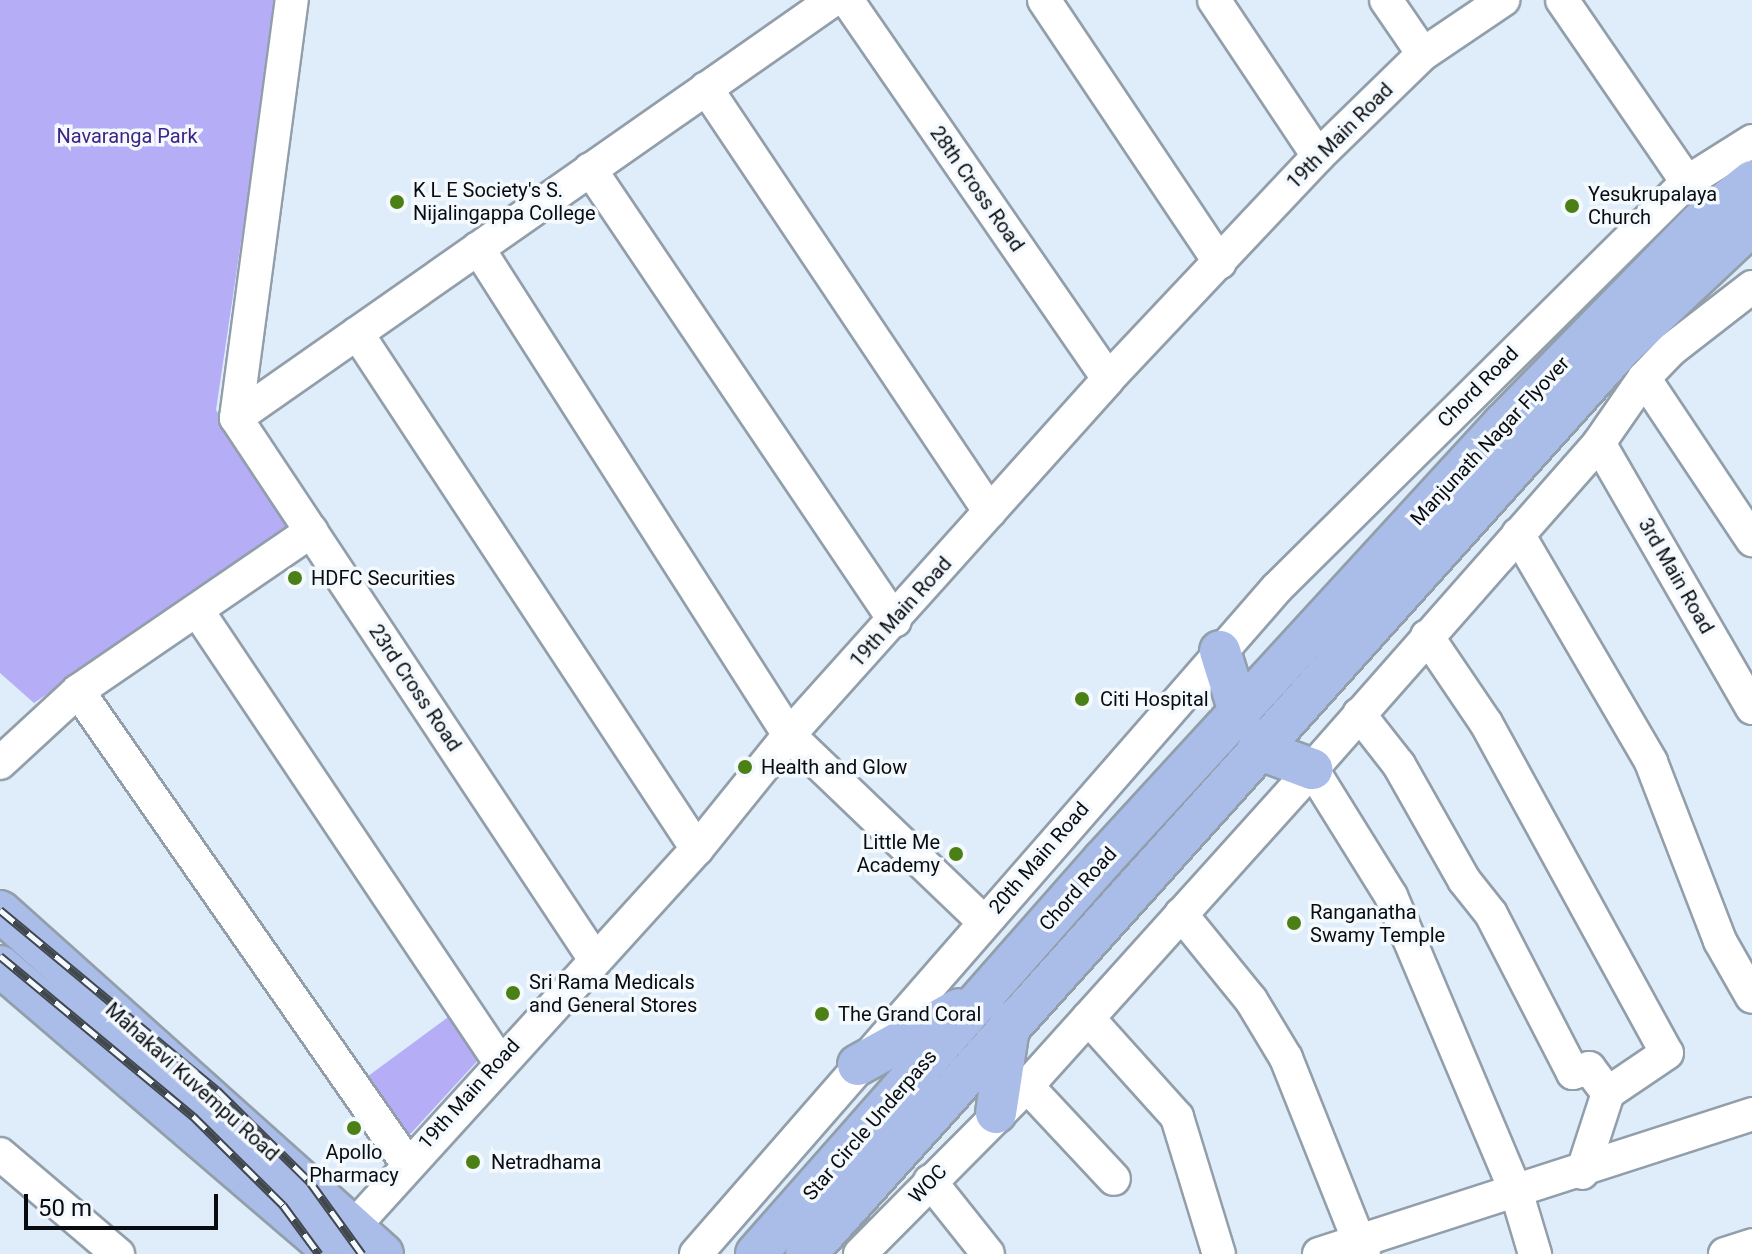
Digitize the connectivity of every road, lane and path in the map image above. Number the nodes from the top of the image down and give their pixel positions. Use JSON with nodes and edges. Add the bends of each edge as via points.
{"nodes":[{"id":1,"x":292,"y":0,"type":"edge"},
{"id":2,"x":833,"y":0,"type":"edge"},
{"id":3,"x":847,"y":0,"type":"edge"},
{"id":4,"x":1044,"y":0,"type":"edge"},
{"id":5,"x":1214,"y":0,"type":"edge"},
{"id":6,"x":1386,"y":0,"type":"edge"},
{"id":7,"x":1503,"y":0,"type":"edge"},
{"id":8,"x":1562,"y":0,"type":"edge"},
{"id":9,"x":1423,"y":54,"type":"junction"},
{"id":10,"x":706,"y":88,"type":"junction"},
{"id":11,"x":1752,"y":141,"type":"edge"},
{"id":12,"x":1318,"y":156,"type":"junction"},
{"id":13,"x":590,"y":169,"type":"junction"},
{"id":14,"x":1752,"y":181,"type":"edge"},
{"id":15,"x":1687,"y":182,"type":"junction"},
{"id":16,"x":1752,"y":225,"type":"edge"},
{"id":17,"x":478,"y":248,"type":"junction"},
{"id":18,"x":1220,"y":263,"type":"junction"},
{"id":19,"x":1752,"y":287,"type":"edge"},
{"id":20,"x":357,"y":333,"type":"junction"},
{"id":21,"x":1644,"y":378,"type":"junction"},
{"id":22,"x":1108,"y":379,"type":"junction"},
{"id":23,"x":236,"y":418,"type":"junction"},
{"id":24,"x":1599,"y":443,"type":"junction"},
{"id":25,"x":990,"y":512,"type":"junction"},
{"id":26,"x":312,"y":531,"type":"junction"},
{"id":27,"x":1518,"y":534,"type":"junction"},
{"id":28,"x":1752,"y":540,"type":"edge"},
{"id":29,"x":197,"y":610,"type":"junction"},
{"id":30,"x":895,"y":621,"type":"junction"},
{"id":31,"x":1427,"y":636,"type":"junction"},
{"id":32,"x":1333,"y":640,"type":"junction"},
{"id":33,"x":1220,"y":651,"type":"junction"},
{"id":34,"x":78,"y":691,"type":"junction"},
{"id":35,"x":1752,"y":708,"type":"edge"},
{"id":36,"x":1359,"y":714,"type":"junction"},
{"id":37,"x":1249,"y":732,"type":"junction"},
{"id":38,"x":789,"y":735,"type":"junction"},
{"id":39,"x":0,"y":763,"type":"edge"},
{"id":40,"x":1312,"y":769,"type":"junction"},
{"id":41,"x":697,"y":849,"type":"junction"},
{"id":42,"x":0,"y":911,"type":"edge"},
{"id":43,"x":1181,"y":914,"type":"junction"},
{"id":44,"x":983,"y":921,"type":"junction"},
{"id":45,"x":594,"y":958,"type":"junction"},
{"id":46,"x":0,"y":966,"type":"edge"},
{"id":47,"x":1752,"y":997,"type":"edge"},
{"id":48,"x":997,"y":1009,"type":"junction"},
{"id":49,"x":1088,"y":1018,"type":"junction"},
{"id":50,"x":499,"y":1061,"type":"junction"},
{"id":51,"x":858,"y":1065,"type":"junction"},
{"id":52,"x":1027,"y":1086,"type":"junction"},
{"id":53,"x":1608,"y":1093,"type":"junction"},
{"id":54,"x":996,"y":1113,"type":"junction"},
{"id":55,"x":1752,"y":1114,"type":"edge"},
{"id":56,"x":0,"y":1154,"type":"edge"},
{"id":57,"x":407,"y":1163,"type":"junction"},
{"id":58,"x":1582,"y":1173,"type":"junction"},
{"id":59,"x":1114,"y":1179,"type":"dead end"},
{"id":60,"x":930,"y":1181,"type":"junction"},
{"id":61,"x":1517,"y":1194,"type":"junction"},
{"id":62,"x":1752,"y":1245,"type":"edge"},
{"id":63,"x":337,"y":1246,"type":"edge"},
{"id":64,"x":1362,"y":1248,"type":"edge"},
{"id":65,"x":118,"y":1254,"type":"edge"},
{"id":66,"x":383,"y":1254,"type":"edge"},
{"id":67,"x":696,"y":1254,"type":"edge"},
{"id":68,"x":756,"y":1254,"type":"edge"},
{"id":69,"x":806,"y":1254,"type":"edge"},
{"id":70,"x":860,"y":1254,"type":"edge"},
{"id":71,"x":988,"y":1254,"type":"edge"},
{"id":72,"x":1219,"y":1254,"type":"edge"},
{"id":73,"x":1319,"y":1254,"type":"edge"},
{"id":74,"x":1535,"y":1254,"type":"edge"},
{"id":75,"x":1725,"y":1254,"type":"edge"}],
"edges":[{"from":1,"to":23,"type":"street"},
{"from":2,"to":10,"type":"street"},
{"from":3,"to":22,"type":"street","name":"28th Cross Road"},
{"from":4,"to":18,"type":"street"},
{"from":5,"to":12,"type":"street"},
{"from":6,"to":9,"type":"street"},
{"from":7,"to":9,"type":"street","name":"19th Main Road"},
{"from":8,"to":15,"type":"street"},
{"from":9,"to":12,"type":"street","name":"19th Main Road"},
{"from":10,"to":13,"type":"street"},
{"from":10,"to":25,"type":"street"},
{"from":11,"to":15,"type":"street","name":"Chord Road"},
{"from":12,"to":18,"type":"street","name":"19th Main Road"},
{"from":13,"to":17,"type":"street"},
{"from":13,"to":30,"type":"street"},
{"from":14,"to":32,"type":"main road","name":"Manjunath Nagar Flyover","via":[[1700,223],[1600,322]]},
{"from":15,"to":33,"type":"street","name":"Chord Road","via":[[1277,588]]},
{"from":16,"to":32,"type":"main road","name":"Manjunath Nagar Flyover","via":[[1624,345]]},
{"from":17,"to":20,"type":"street"},
{"from":17,"to":38,"type":"street"},
{"from":18,"to":22,"type":"street","name":"19th Main Road"},
{"from":19,"to":21,"type":"street","via":[[1672,349]]},
{"from":20,"to":23,"type":"street"},
{"from":20,"to":41,"type":"street"},
{"from":21,"to":24,"type":"street"},
{"from":21,"to":28,"type":"street"},
{"from":22,"to":25,"type":"street","name":"19th Main Road"},
{"from":23,"to":26,"type":"street","name":"23rd Cross Road"},
{"from":24,"to":27,"type":"street"},
{"from":24,"to":35,"type":"street","name":"3rd Main Road"},
{"from":25,"to":30,"type":"street","name":"19th Main Road"},
{"from":26,"to":29,"type":"street"},
{"from":26,"to":45,"type":"street","name":"23rd Cross Road"},
{"from":27,"to":31,"type":"street"},
{"from":27,"to":47,"type":"street","via":[[1651,762],[1720,941]]},
{"from":29,"to":34,"type":"street"},
{"from":29,"to":50,"type":"street"},
{"from":30,"to":38,"type":"street","name":"19th Main Road"},
{"from":31,"to":36,"type":"street"},
{"from":31,"to":53,"type":"street","via":[[1486,723],[1667,1053]]},
{"from":32,"to":37,"type":"main road","name":"Manjunath Nagar Flyover"},
{"from":33,"to":37,"type":"main road"},
{"from":33,"to":44,"type":"street","name":"20th Main Road"},
{"from":34,"to":39,"type":"street"},
{"from":34,"to":57,"type":"street"},
{"from":36,"to":40,"type":"street"},
{"from":36,"to":53,"type":"street","via":[[1399,765],[1464,880],[1491,914],[1573,1073],[1589,1068]]},
{"from":37,"to":40,"type":"main road"},
{"from":37,"to":48,"type":"main road","name":"Chord Road"},
{"from":38,"to":41,"type":"street","name":"19th Main Road"},
{"from":38,"to":44,"type":"street"},
{"from":40,"to":43,"type":"street","name":"WOC"},
{"from":40,"to":61,"type":"street","via":[[1391,896]]},
{"from":41,"to":45,"type":"street","name":"19th Main Road"},
{"from":42,"to":63,"type":"main road","name":"Mahakavi Kuvempu Road"},
{"from":43,"to":49,"type":"street","name":"WOC"},
{"from":43,"to":64,"type":"street","via":[[1251,1000],[1286,1058]]},
{"from":44,"to":51,"type":"street","name":"20th Main Road"},
{"from":45,"to":50,"type":"street","name":"19th Main Road"},
{"from":46,"to":63,"type":"main road","name":"Mahakavi Kuvempu Road"},
{"from":48,"to":51,"type":"main road"},
{"from":48,"to":54,"type":"main road"},
{"from":48,"to":68,"type":"main road","name":"Star Circle Underpass"},
{"from":48,"to":69,"type":"main road","name":"Star Circle Underpass"},
{"from":49,"to":52,"type":"street","name":"WOC"},
{"from":49,"to":72,"type":"street","via":[[1177,1117]]},
{"from":50,"to":57,"type":"street","name":"19th Main Road"},
{"from":51,"to":67,"type":"street","name":"20th Main Road"},
{"from":52,"to":54,"type":"street","name":"WOC"},
{"from":52,"to":59,"type":"street"},
{"from":53,"to":58,"type":"street"},
{"from":54,"to":60,"type":"street","name":"WOC"},
{"from":55,"to":58,"type":"street"},
{"from":56,"to":65,"type":"street"},
{"from":57,"to":63,"type":"street","name":"19th Main Road"},
{"from":58,"to":61,"type":"street"},
{"from":60,"to":70,"type":"street","name":"WOC"},
{"from":60,"to":71,"type":"street"},
{"from":61,"to":64,"type":"street"},
{"from":61,"to":74,"type":"street"},
{"from":62,"to":75,"type":"street"},
{"from":63,"to":66,"type":"main road","name":"Mahakavi Kuvempu Road"},
{"from":64,"to":73,"type":"street"}]}
